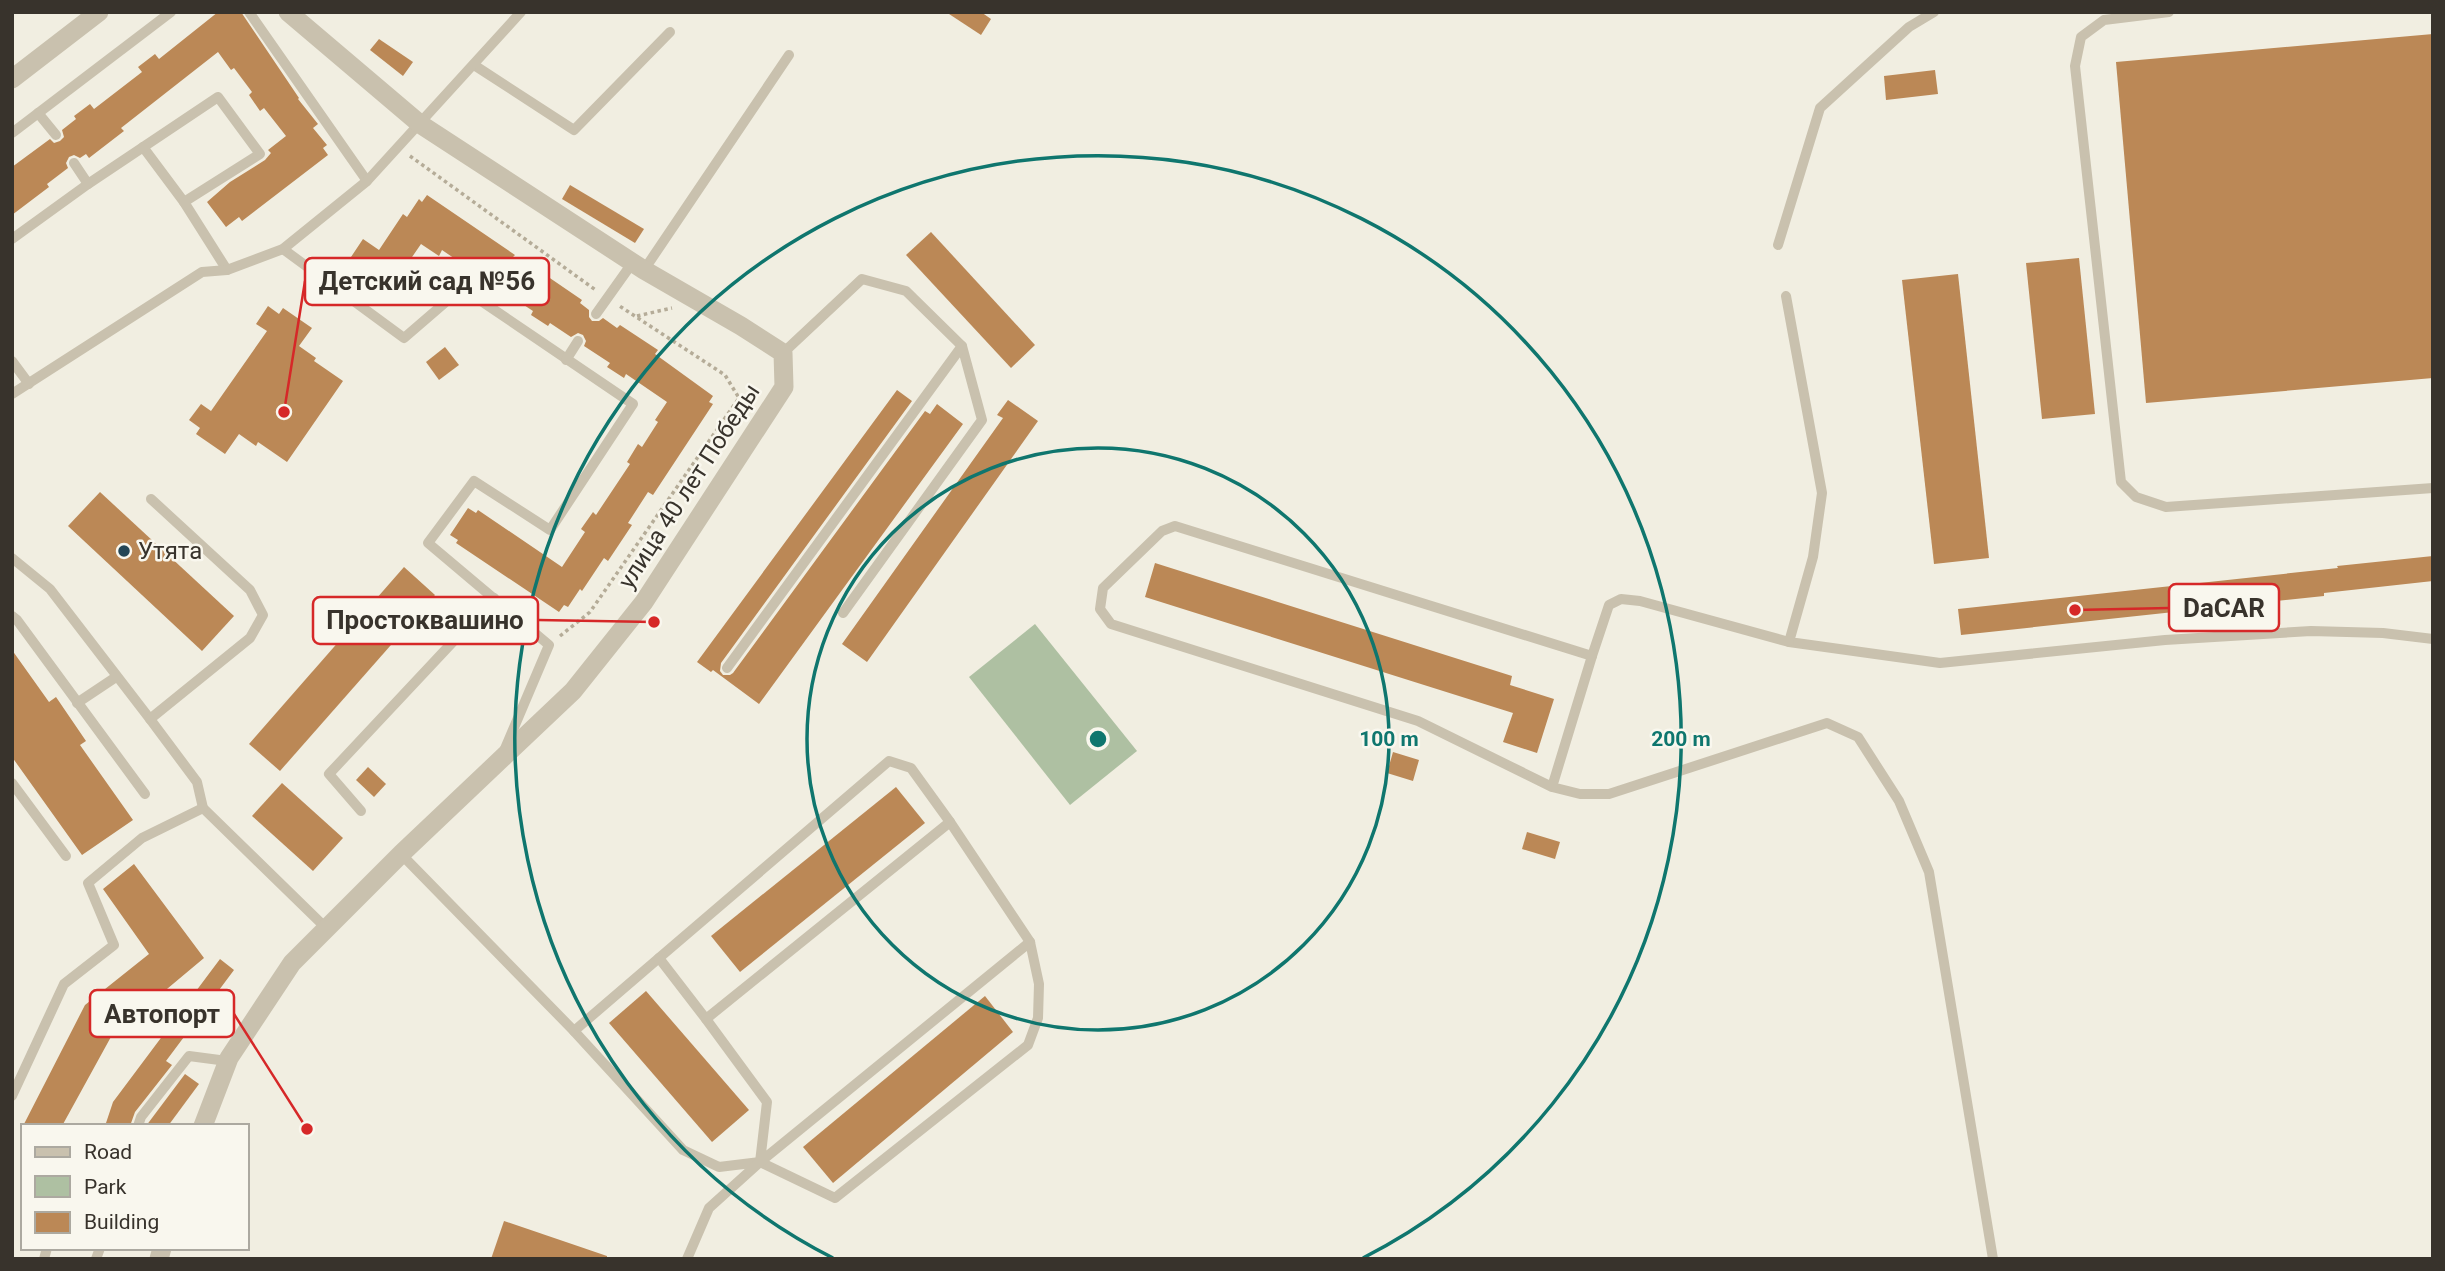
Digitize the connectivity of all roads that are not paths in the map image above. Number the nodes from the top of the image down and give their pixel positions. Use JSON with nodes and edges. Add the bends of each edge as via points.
{"nodes":[{"id":1,"x":99,"y":12,"type":"edge"},
{"id":2,"x":171,"y":12,"type":"edge"},
{"id":3,"x":249,"y":12,"type":"edge"},
{"id":4,"x":288,"y":12,"type":"edge"},
{"id":5,"x":521,"y":12,"type":"edge"},
{"id":6,"x":1934,"y":12,"type":"edge"},
{"id":7,"x":2169,"y":12,"type":"edge"},
{"id":8,"x":670,"y":32,"type":"dead end"},
{"id":9,"x":789,"y":55,"type":"dead end"},
{"id":10,"x":474,"y":65,"type":"junction"},
{"id":11,"x":12,"y":79,"type":"edge"},
{"id":12,"x":38,"y":113,"type":"junction"},
{"id":13,"x":420,"y":124,"type":"junction"},
{"id":14,"x":12,"y":133,"type":"edge"},
{"id":15,"x":56,"y":135,"type":"dead end"},
{"id":16,"x":143,"y":147,"type":"junction"},
{"id":17,"x":74,"y":163,"type":"dead end"},
{"id":18,"x":367,"y":181,"type":"junction"},
{"id":19,"x":88,"y":184,"type":"junction"},
{"id":20,"x":184,"y":202,"type":"junction"},
{"id":21,"x":12,"y":239,"type":"edge"},
{"id":22,"x":1778,"y":245,"type":"dead end"},
{"id":23,"x":282,"y":249,"type":"junction"},
{"id":24,"x":638,"y":266,"type":"junction"},
{"id":25,"x":227,"y":270,"type":"junction"},
{"id":26,"x":1786,"y":296,"type":"dead end"},
{"id":27,"x":596,"y":314,"type":"dead end"},
{"id":28,"x":578,"y":341,"type":"dead end"},
{"id":29,"x":962,"y":346,"type":"junction"},
{"id":30,"x":783,"y":353,"type":"junction"},
{"id":31,"x":566,"y":360,"type":"junction"},
{"id":32,"x":12,"y":361,"type":"edge"},
{"id":33,"x":29,"y":384,"type":"junction"},
{"id":34,"x":12,"y":394,"type":"edge"},
{"id":35,"x":2433,"y":488,"type":"edge"},
{"id":36,"x":151,"y":499,"type":"dead end"},
{"id":37,"x":12,"y":558,"type":"edge"},
{"id":38,"x":494,"y":598,"type":"junction"},
{"id":39,"x":843,"y":613,"type":"dead end"},
{"id":40,"x":12,"y":616,"type":"edge"},
{"id":41,"x":2433,"y":639,"type":"edge"},
{"id":42,"x":1789,"y":642,"type":"junction"},
{"id":43,"x":1592,"y":656,"type":"junction"},
{"id":44,"x":727,"y":668,"type":"dead end"},
{"id":45,"x":116,"y":677,"type":"junction"},
{"id":46,"x":77,"y":703,"type":"junction"},
{"id":47,"x":150,"y":719,"type":"junction"},
{"id":48,"x":499,"y":763,"type":"junction"},
{"id":49,"x":12,"y":783,"type":"edge"},
{"id":50,"x":1552,"y":787,"type":"junction"},
{"id":51,"x":145,"y":794,"type":"dead end"},
{"id":52,"x":203,"y":808,"type":"junction"},
{"id":53,"x":361,"y":811,"type":"dead end"},
{"id":54,"x":950,"y":822,"type":"junction"},
{"id":55,"x":401,"y":854,"type":"junction"},
{"id":56,"x":66,"y":856,"type":"dead end"},
{"id":57,"x":326,"y":928,"type":"junction"},
{"id":58,"x":1030,"y":942,"type":"junction"},
{"id":59,"x":659,"y":958,"type":"junction"},
{"id":60,"x":706,"y":1019,"type":"junction"},
{"id":61,"x":574,"y":1031,"type":"junction"},
{"id":62,"x":227,"y":1061,"type":"junction"},
{"id":63,"x":12,"y":1096,"type":"edge"},
{"id":64,"x":139,"y":1124,"type":"edge"},
{"id":65,"x":204,"y":1124,"type":"edge"},
{"id":66,"x":760,"y":1162,"type":"junction"},
{"id":67,"x":687,"y":1259,"type":"edge"},
{"id":68,"x":1993,"y":1259,"type":"edge"}],
"edges":[{"from":1,"to":11,"type":"street"},
{"from":2,"to":12,"type":"lane"},
{"from":3,"to":18,"type":"lane"},
{"from":4,"to":13,"type":"street"},
{"from":5,"to":10,"type":"lane"},
{"from":6,"to":22,"type":"lane","via":[[1909,27],[1820,108]]},
{"from":7,"to":35,"type":"lane","via":[[2104,20],[2081,37],[2075,66],[2121,482],[2136,497],[2166,508]]},
{"from":8,"to":10,"type":"lane","via":[[574,130]]},
{"from":9,"to":24,"type":"lane"},
{"from":10,"to":13,"type":"lane"},
{"from":12,"to":14,"type":"lane"},
{"from":12,"to":15,"type":"lane"},
{"from":13,"to":18,"type":"lane"},
{"from":13,"to":24,"type":"street"},
{"from":16,"to":19,"type":"lane"},
{"from":16,"to":20,"type":"lane"},
{"from":16,"to":20,"type":"lane","via":[[218,97],[260,154]]},
{"from":17,"to":19,"type":"lane"},
{"from":18,"to":23,"type":"lane"},
{"from":19,"to":21,"type":"lane"},
{"from":20,"to":25,"type":"lane"},
{"from":23,"to":25,"type":"lane"},
{"from":23,"to":31,"type":"lane","via":[[404,338],[462,288]]},
{"from":24,"to":27,"type":"lane"},
{"from":24,"to":30,"type":"street"},
{"from":25,"to":33,"type":"lane","via":[[202,272]]},
{"from":26,"to":42,"type":"lane","via":[[1822,493],[1813,557]]},
{"from":28,"to":31,"type":"lane"},
{"from":29,"to":30,"type":"lane","via":[[906,291],[862,279]]},
{"from":29,"to":39,"type":"lane","via":[[982,420]]},
{"from":29,"to":44,"type":"lane"},
{"from":30,"to":48,"type":"street","name":"улица 40 лет Победы","via":[[784,387],[644,602],[573,691]]},
{"from":31,"to":38,"type":"lane","via":[[633,404],[550,530],[474,481],[428,543]]},
{"from":32,"to":33,"type":"lane"},
{"from":33,"to":34,"type":"lane"},
{"from":36,"to":47,"type":"lane","via":[[250,590],[263,615],[250,638]]},
{"from":37,"to":45,"type":"lane","via":[[50,589]]},
{"from":38,"to":48,"type":"lane","via":[[549,645]]},
{"from":38,"to":53,"type":"lane","via":[[329,774]]},
{"from":40,"to":46,"type":"lane"},
{"from":41,"to":42,"type":"lane","via":[[2311,631],[2165,640],[1940,663]]},
{"from":42,"to":43,"type":"lane","via":[[1621,599],[1609,605]]},
{"from":43,"to":50,"type":"lane"},
{"from":43,"to":50,"type":"lane","via":[[1175,526],[1161,531],[1103,588],[1100,609],[1111,624],[1418,720]]},
{"from":45,"to":46,"type":"lane"},
{"from":45,"to":47,"type":"lane"},
{"from":46,"to":51,"type":"lane"},
{"from":47,"to":52,"type":"lane","via":[[197,782]]},
{"from":48,"to":55,"type":"street","name":"улица 40 лет Победы"},
{"from":49,"to":56,"type":"lane"},
{"from":50,"to":68,"type":"lane","via":[[1580,794],[1609,794],[1827,723],[1858,737],[1899,802],[1929,872]]},
{"from":52,"to":57,"type":"lane"},
{"from":52,"to":63,"type":"lane","via":[[142,838],[88,883],[114,945],[64,984]]},
{"from":54,"to":58,"type":"lane"},
{"from":54,"to":59,"type":"lane","via":[[911,768],[889,761]]},
{"from":54,"to":60,"type":"lane"},
{"from":55,"to":57,"type":"street","name":"улица 40 лет Победы"},
{"from":55,"to":61,"type":"lane"},
{"from":57,"to":62,"type":"street","name":"улица 40 лет Победы","via":[[292,963]]},
{"from":58,"to":66,"type":"lane"},
{"from":58,"to":66,"type":"lane","via":[[1039,984],[1038,1018],[1028,1045],[835,1198]]},
{"from":59,"to":60,"type":"lane"},
{"from":59,"to":61,"type":"lane"},
{"from":60,"to":66,"type":"lane","via":[[767,1102]]},
{"from":61,"to":66,"type":"lane","via":[[683,1150],[719,1167]]},
{"from":62,"to":64,"type":"lane","via":[[189,1056]]},
{"from":62,"to":65,"type":"street","name":"улица 40 лет Победы"},
{"from":66,"to":67,"type":"lane","via":[[709,1208]]}]}
